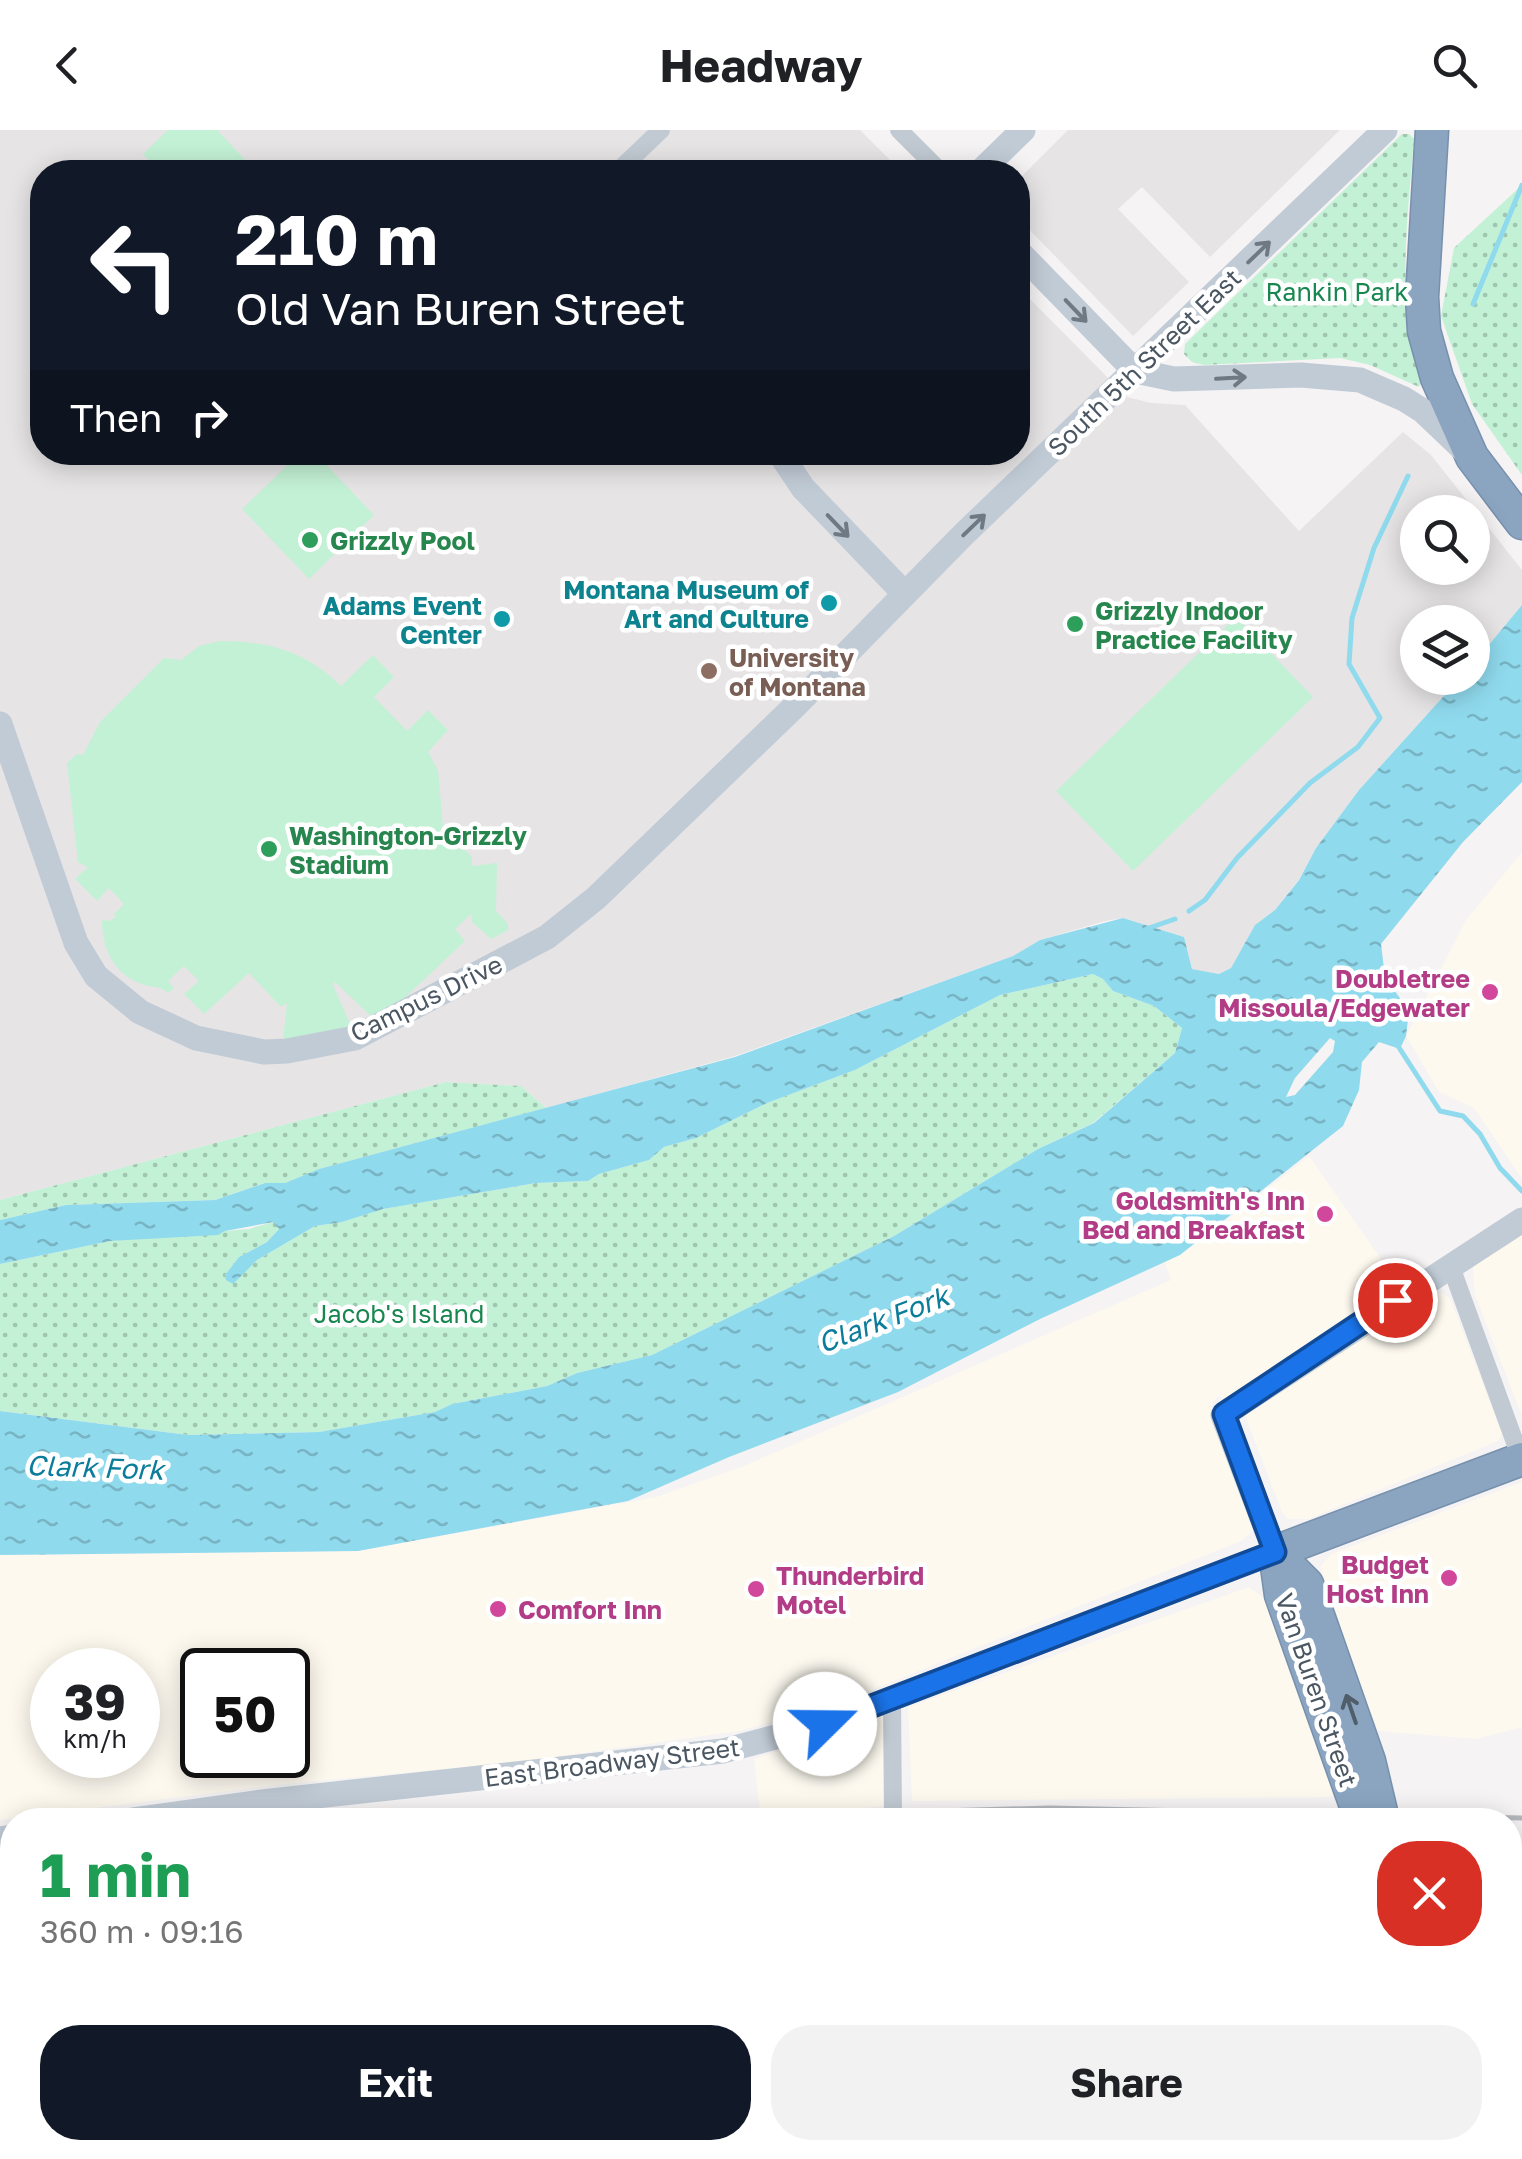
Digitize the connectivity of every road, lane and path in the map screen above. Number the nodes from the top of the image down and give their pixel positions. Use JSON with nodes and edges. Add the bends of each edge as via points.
{"nodes":[{"id":1,"x":660,"y":130,"type":"edge"},
{"id":2,"x":899,"y":130,"type":"edge"},
{"id":3,"x":1024,"y":130,"type":"edge"},
{"id":4,"x":1385,"y":130,"type":"edge"},
{"id":5,"x":1432,"y":130,"type":"edge"},
{"id":6,"x":1450,"y":130,"type":"edge"},
{"id":7,"x":629,"y":160,"type":"edge"},
{"id":8,"x":928,"y":160,"type":"edge"},
{"id":9,"x":993,"y":160,"type":"edge"},
{"id":10,"x":1030,"y":263,"type":"edge"},
{"id":11,"x":1422,"y":297,"type":"junction"},
{"id":12,"x":1135,"y":371,"type":"junction"},
{"id":13,"x":1472,"y":458,"type":"junction"},
{"id":14,"x":788,"y":465,"type":"edge"},
{"id":15,"x":1522,"y":524,"type":"edge"},
{"id":16,"x":905,"y":594,"type":"junction"},
{"id":17,"x":0,"y":724,"type":"edge"},
{"id":18,"x":1521,"y":1220,"type":"edge"},
{"id":19,"x":1450,"y":1264,"type":"junction"},
{"id":20,"x":1521,"y":1459,"type":"edge"},
{"id":21,"x":1275,"y":1552,"type":"junction"},
{"id":22,"x":892,"y":1697,"type":"junction"},
{"id":23,"x":219,"y":1808,"type":"edge"},
{"id":24,"x":892,"y":1808,"type":"edge"},
{"id":25,"x":1357,"y":1808,"type":"edge"},
{"id":26,"x":1380,"y":1808,"type":"edge"}],
"edges":[{"from":1,"to":7,"type":"street"},
{"from":2,"to":8,"type":"street"},
{"from":3,"to":9,"type":"street"},
{"from":12,"to":4,"type":"street","name":"South 5th Street East","one_way":true},
{"from":5,"to":11,"type":"highway"},
{"from":6,"to":11,"type":"highway"},
{"from":10,"to":12,"type":"street","one_way":true},
{"from":11,"to":13,"type":"highway","via":[[1437,378]]},
{"from":12,"to":13,"type":"street","one_way":true,"via":[[1174,379],[1301,374],[1360,380],[1422,411]]},
{"from":16,"to":12,"type":"street","name":"South 5th Street East","one_way":true},
{"from":13,"to":15,"type":"highway"},
{"from":14,"to":16,"type":"street","one_way":true},
{"from":16,"to":17,"type":"street","name":"Campus Drive","via":[[567,923],[354,1038],[288,1051],[196,1038],[140,1012],[96,976],[76,942]]},
{"from":18,"to":19,"type":"street"},
{"from":19,"to":20,"type":"street"},
{"from":19,"to":21,"type":"street","via":[[1224,1414]]},
{"from":20,"to":21,"type":"highway","name":"East Broadway Street"},
{"from":21,"to":22,"type":"street","name":"East Broadway Street"},
{"from":21,"to":25,"type":"highway","name":"Van Buren Street","via":[[1282,1594]]},
{"from":26,"to":21,"type":"highway","name":"Van Buren Street","one_way":true,"via":[[1307,1584]]},
{"from":22,"to":23,"type":"street","name":"East Broadway Street","via":[[804,1731],[723,1751]]},
{"from":22,"to":24,"type":"street"}]}
